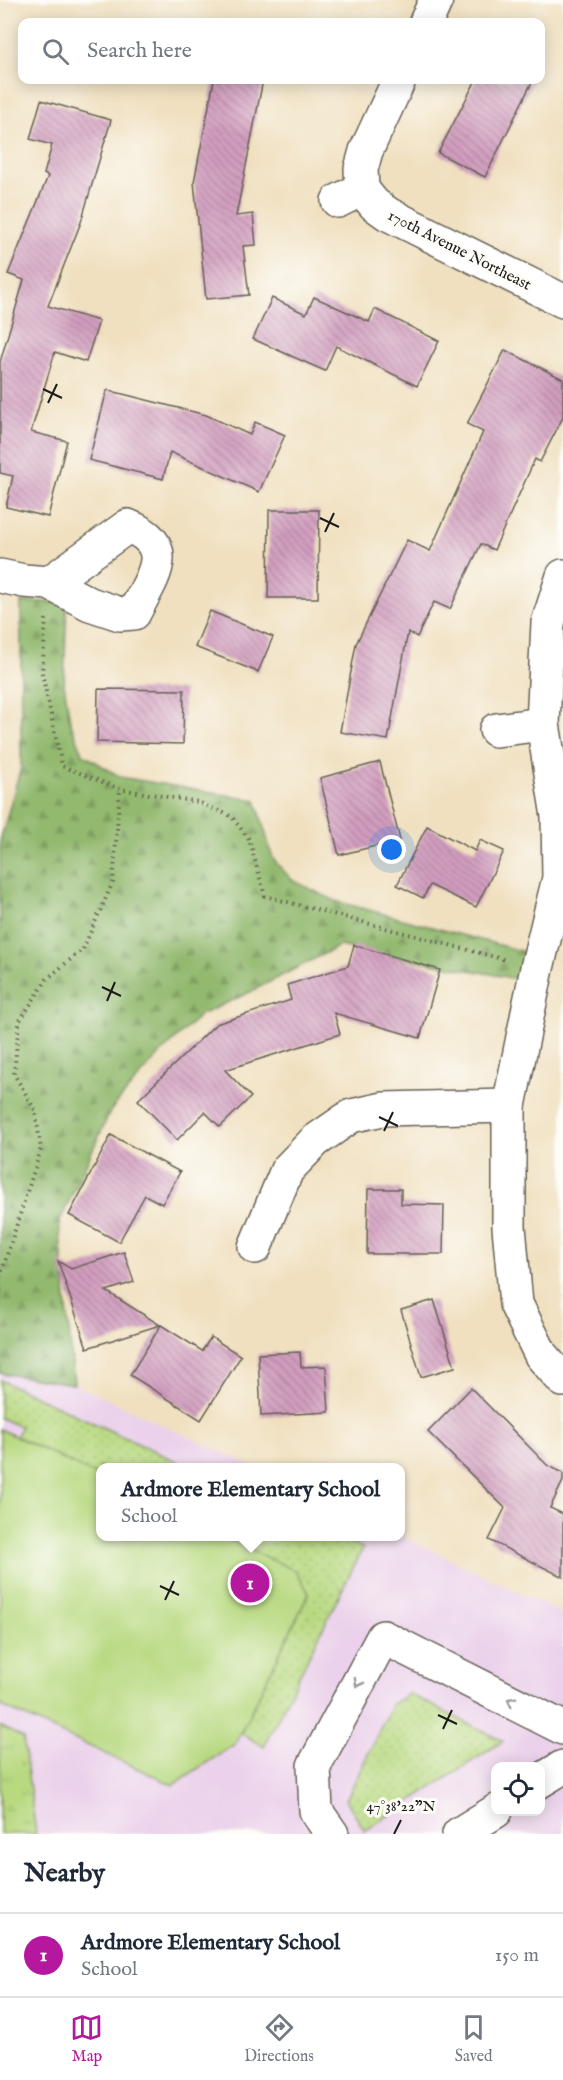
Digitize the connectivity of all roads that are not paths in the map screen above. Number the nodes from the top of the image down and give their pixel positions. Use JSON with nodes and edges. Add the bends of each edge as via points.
{"nodes":[{"id":1,"x":436,"y":0,"type":"edge"},
{"id":2,"x":428,"y":18,"type":"edge"},
{"id":3,"x":397,"y":84,"type":"edge"},
{"id":4,"x":563,"y":301,"type":"edge"},
{"id":5,"x":0,"y":576,"type":"edge"},
{"id":6,"x":563,"y":576,"type":"edge"},
{"id":7,"x":49,"y":583,"type":"road end"},
{"id":8,"x":543,"y":724,"type":"junction"},
{"id":9,"x":496,"y":730,"type":"dead end"},
{"id":10,"x":509,"y":1106,"type":"junction"},
{"id":11,"x":255,"y":1247,"type":"dead end"},
{"id":12,"x":563,"y":1380,"type":"edge"},
{"id":13,"x":563,"y":1728,"type":"edge"},
{"id":14,"x":563,"y":1767,"type":"edge"},
{"id":15,"x":545,"y":1778,"type":"edge"},
{"id":16,"x":491,"y":1814,"type":"edge"},
{"id":17,"x":332,"y":1834,"type":"edge"},
{"id":18,"x":459,"y":1834,"type":"edge"}],
"edges":[{"from":1,"to":2,"type":"street"},
{"from":3,"to":4,"type":"street","name":"170th Avenue Northeast","via":[[350,195]]},
{"from":5,"to":7,"type":"street"},
{"from":6,"to":8,"type":"street","via":[[548,623]]},
{"from":8,"to":9,"type":"street"},
{"from":8,"to":10,"type":"street","via":[[558,816],[559,878]]},
{"from":10,"to":11,"type":"street","via":[[383,1109],[351,1116],[315,1141],[287,1170]]},
{"from":10,"to":12,"type":"street","via":[[509,1227],[516,1304],[541,1354]]},
{"from":13,"to":17,"type":"street","one_way":true,"via":[[383,1637],[314,1766],[316,1811]]},
{"from":14,"to":15,"type":"street"},
{"from":16,"to":18,"type":"street"}]}
